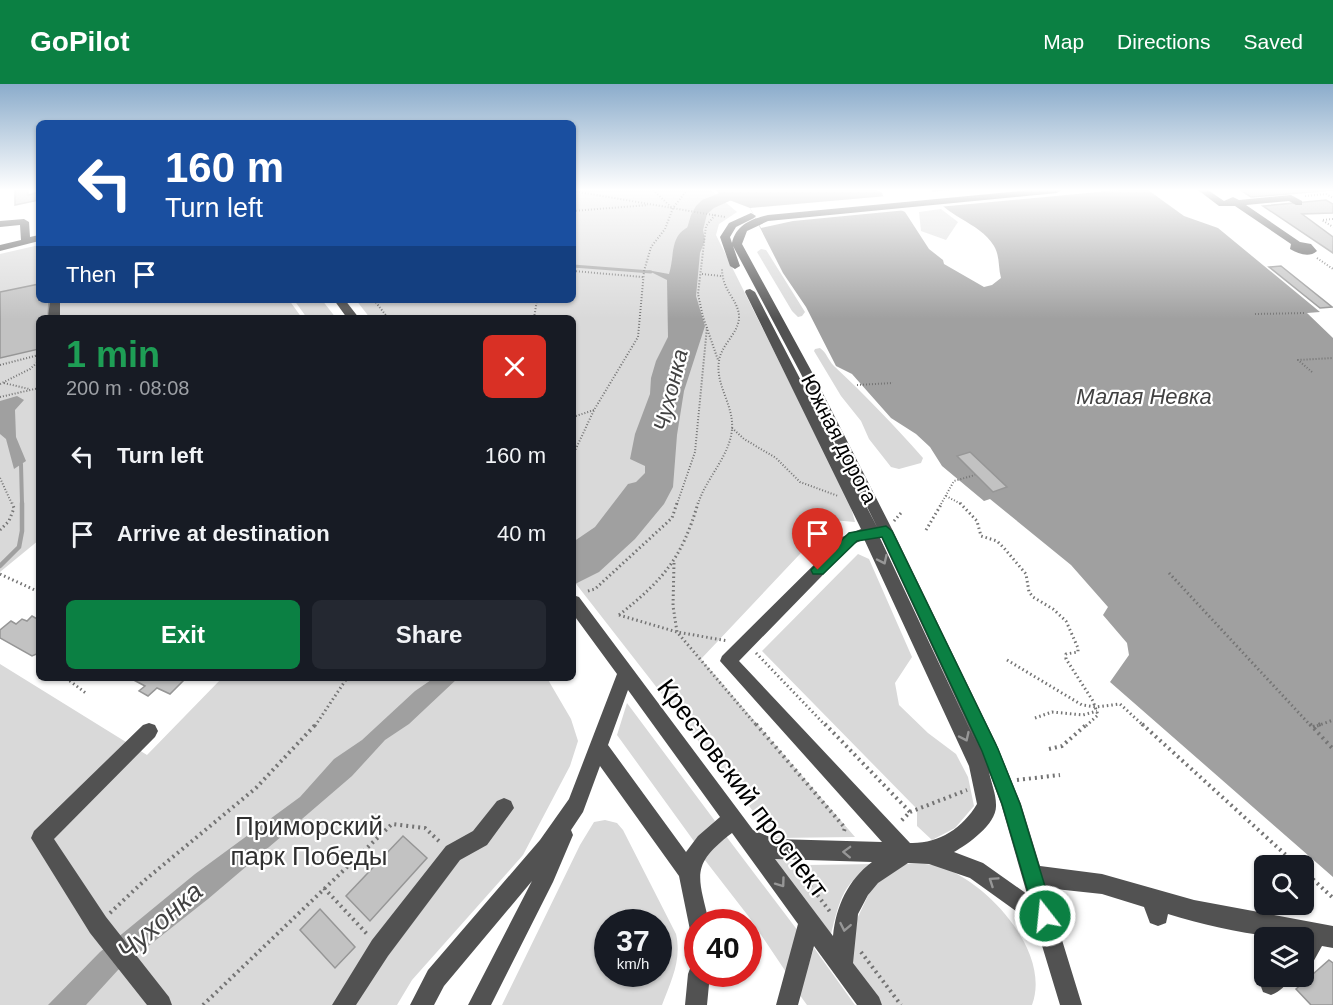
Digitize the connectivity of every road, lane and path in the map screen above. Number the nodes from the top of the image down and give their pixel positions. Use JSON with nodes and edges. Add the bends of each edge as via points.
{"nodes":[{"id":1,"x":25,"y":233,"type":"edge"},
{"id":2,"x":662,"y":233,"type":"edge"},
{"id":3,"x":707,"y":233,"type":"edge"},
{"id":4,"x":727,"y":233,"type":"edge"},
{"id":5,"x":741,"y":233,"type":"edge"},
{"id":6,"x":1282,"y":233,"type":"edge"},
{"id":7,"x":36,"y":239,"type":"edge"},
{"id":8,"x":26,"y":241,"type":"junction"},
{"id":9,"x":0,"y":248,"type":"edge"},
{"id":10,"x":1309,"y":252,"type":"joint"},
{"id":11,"x":722,"y":268,"type":"dead end"},
{"id":12,"x":1333,"y":269,"type":"edge"},
{"id":13,"x":576,"y":271,"type":"edge"},
{"id":14,"x":702,"y":274,"type":"junction"},
{"id":15,"x":721,"y":276,"type":"junction"},
{"id":16,"x":644,"y":278,"type":"junction"},
{"id":17,"x":341,"y":303,"type":"edge"},
{"id":18,"x":376,"y":303,"type":"edge"},
{"id":19,"x":1306,"y":313,"type":"dead end"},
{"id":20,"x":1255,"y":314,"type":"dead end"},
{"id":21,"x":351,"y":315,"type":"edge"},
{"id":22,"x":386,"y":315,"type":"edge"},
{"id":23,"x":707,"y":327,"type":"junction"},
{"id":24,"x":36,"y":356,"type":"edge"},
{"id":25,"x":1333,"y":358,"type":"edge"},
{"id":26,"x":718,"y":362,"type":"junction"},
{"id":27,"x":36,"y":363,"type":"edge"},
{"id":28,"x":0,"y":365,"type":"edge"},
{"id":29,"x":1312,"y":372,"type":"dead end"},
{"id":30,"x":1,"y":383,"type":"edge"},
{"id":31,"x":893,"y":383,"type":"dead end"},
{"id":32,"x":857,"y":385,"type":"dead end"},
{"id":33,"x":36,"y":389,"type":"edge"},
{"id":34,"x":31,"y":390,"type":"junction"},
{"id":35,"x":0,"y":397,"type":"edge"},
{"id":36,"x":594,"y":410,"type":"junction"},
{"id":37,"x":576,"y":416,"type":"edge"},
{"id":38,"x":732,"y":427,"type":"junction"},
{"id":39,"x":576,"y":449,"type":"edge"},
{"id":40,"x":975,"y":475,"type":"dead end"},
{"id":41,"x":0,"y":478,"type":"edge"},
{"id":42,"x":946,"y":496,"type":"junction"},
{"id":43,"x":860,"y":510,"type":"junction"},
{"id":44,"x":0,"y":530,"type":"edge"},
{"id":45,"x":926,"y":531,"type":"dead end"},
{"id":46,"x":878,"y":532,"type":"junction"},
{"id":47,"x":674,"y":563,"type":"junction"},
{"id":48,"x":1169,"y":573,"type":"dead end"},
{"id":49,"x":0,"y":574,"type":"edge"},
{"id":50,"x":36,"y":591,"type":"edge"},
{"id":51,"x":588,"y":591,"type":"dead end"},
{"id":52,"x":576,"y":606,"type":"edge"},
{"id":53,"x":619,"y":615,"type":"dead end"},
{"id":54,"x":1007,"y":660,"type":"dead end"},
{"id":55,"x":625,"y":675,"type":"junction"},
{"id":56,"x":70,"y":681,"type":"edge"},
{"id":57,"x":345,"y":681,"type":"edge"},
{"id":58,"x":87,"y":694,"type":"dead end"},
{"id":59,"x":1096,"y":709,"type":"junction"},
{"id":60,"x":1035,"y":718,"type":"dead end"},
{"id":61,"x":1333,"y":720,"type":"edge"},
{"id":62,"x":1312,"y":727,"type":"junction"},
{"id":63,"x":149,"y":731,"type":"dead end"},
{"id":64,"x":598,"y":747,"type":"junction"},
{"id":65,"x":1049,"y":749,"type":"dead end"},
{"id":66,"x":1333,"y":749,"type":"edge"},
{"id":67,"x":576,"y":805,"type":"junction"},
{"id":68,"x":504,"y":808,"type":"dead end"},
{"id":69,"x":740,"y":828,"type":"junction"},
{"id":70,"x":843,"y":834,"type":"dead end"},
{"id":71,"x":453,"y":853,"type":"junction"},
{"id":72,"x":905,"y":853,"type":"junction"},
{"id":73,"x":929,"y":854,"type":"junction"},
{"id":74,"x":1286,"y":855,"type":"edge"},
{"id":75,"x":689,"y":873,"type":"junction"},
{"id":76,"x":803,"y":876,"type":"dead end"},
{"id":77,"x":1034,"y":876,"type":"junction"},
{"id":78,"x":1314,"y":880,"type":"edge"},
{"id":79,"x":324,"y":888,"type":"junction"},
{"id":80,"x":1333,"y":898,"type":"edge"},
{"id":81,"x":696,"y":909,"type":"edge"},
{"id":82,"x":835,"y":919,"type":"dead end"},
{"id":83,"x":809,"y":922,"type":"junction"},
{"id":84,"x":1280,"y":927,"type":"edge"},
{"id":85,"x":102,"y":931,"type":"junction"},
{"id":86,"x":1314,"y":933,"type":"edge"},
{"id":87,"x":1050,"y":935,"type":"junction"},
{"id":88,"x":1333,"y":937,"type":"edge"},
{"id":89,"x":855,"y":945,"type":"dead end"},
{"id":90,"x":380,"y":948,"type":"junction"},
{"id":91,"x":842,"y":967,"type":"junction"},
{"id":92,"x":1063,"y":978,"type":"junction"},
{"id":93,"x":698,"y":987,"type":"edge"},
{"id":94,"x":161,"y":1005,"type":"edge"},
{"id":95,"x":203,"y":1005,"type":"edge"},
{"id":96,"x":343,"y":1005,"type":"edge"},
{"id":97,"x":421,"y":1005,"type":"edge"},
{"id":98,"x":479,"y":1005,"type":"edge"},
{"id":99,"x":696,"y":1005,"type":"edge"},
{"id":100,"x":787,"y":1005,"type":"edge"},
{"id":101,"x":871,"y":1005,"type":"edge"},
{"id":102,"x":901,"y":1005,"type":"edge"},
{"id":103,"x":1062,"y":1005,"type":"edge"},
{"id":104,"x":1071,"y":1005,"type":"edge"}],
"edges":[{"from":1,"to":8,"type":"street"},
{"from":2,"to":16,"type":"path","via":[[651,247]]},
{"from":3,"to":14,"type":"path"},
{"from":4,"to":43,"type":"street","name":"Южная дорога","via":[[726,245]]},
{"from":5,"to":46,"type":"street","name":"Южная дорога","via":[[737,238],[740,252],[807,374]]},
{"from":6,"to":10,"type":"street","via":[[1309,247]]},
{"from":7,"to":8,"type":"street"},
{"from":8,"to":9,"type":"street"},
{"from":10,"to":12,"type":"path"},
{"from":11,"to":15,"type":"path"},
{"from":13,"to":16,"type":"path"},
{"from":14,"to":15,"type":"path"},
{"from":14,"to":23,"type":"path","via":[[698,297]]},
{"from":15,"to":26,"type":"path","via":[[739,321]]},
{"from":16,"to":36,"type":"path","via":[[638,337]]},
{"from":17,"to":21,"type":"street"},
{"from":18,"to":22,"type":"path"},
{"from":19,"to":20,"type":"path"},
{"from":23,"to":26,"type":"path"},
{"from":23,"to":51,"type":"path","via":[[694,452],[672,518],[595,589]]},
{"from":24,"to":28,"type":"path"},
{"from":25,"to":29,"type":"path","via":[[1298,360]]},
{"from":26,"to":38,"type":"path","via":[[717,372]]},
{"from":27,"to":30,"type":"path"},
{"from":30,"to":34,"type":"path"},
{"from":31,"to":32,"type":"path"},
{"from":33,"to":34,"type":"path"},
{"from":34,"to":35,"type":"path"},
{"from":36,"to":37,"type":"path"},
{"from":36,"to":39,"type":"path"},
{"from":38,"to":43,"type":"path","via":[[776,458],[800,482],[836,495]]},
{"from":38,"to":47,"type":"path"},
{"from":40,"to":42,"type":"path","via":[[954,481]]},
{"from":41,"to":44,"type":"path","via":[[14,512]]},
{"from":42,"to":45,"type":"path"},
{"from":42,"to":59,"type":"path","via":[[957,500],[977,521],[981,536],[999,543],[1023,570],[1033,597],[1066,621],[1078,648],[1078,652],[1066,654],[1068,665]]},
{"from":43,"to":46,"type":"street","name":"Южная дорога"},
{"from":46,"to":72,"type":"street","via":[[853,536],[847,541],[728,661]]},
{"from":46,"to":73,"type":"street","name":"Южная дорога","one_way":true,"via":[[978,766],[987,806],[976,825],[964,835]]},
{"from":46,"to":77,"type":"street","name":"Южная дорога","via":[[989,749]]},
{"from":47,"to":53,"type":"path"},
{"from":47,"to":70,"type":"path","via":[[677,632],[845,828]]},
{"from":48,"to":62,"type":"path"},
{"from":49,"to":50,"type":"path"},
{"from":52,"to":55,"type":"street","name":"Крестовский проспект"},
{"from":54,"to":59,"type":"path","via":[[1082,705]]},
{"from":55,"to":64,"type":"street"},
{"from":55,"to":69,"type":"street","name":"Крестовский проспект"},
{"from":56,"to":58,"type":"path"},
{"from":57,"to":85,"type":"path","via":[[313,728],[256,788],[145,880]]},
{"from":59,"to":60,"type":"path","via":[[1083,715],[1052,712]]},
{"from":59,"to":65,"type":"path","via":[[1098,715],[1092,721],[1062,746]]},
{"from":59,"to":74,"type":"path","via":[[1120,705]]},
{"from":61,"to":62,"type":"path"},
{"from":62,"to":66,"type":"path"},
{"from":63,"to":85,"type":"street","via":[[41,838]]},
{"from":64,"to":67,"type":"street"},
{"from":64,"to":75,"type":"street"},
{"from":67,"to":97,"type":"street","via":[[547,847],[436,978]]},
{"from":67,"to":98,"type":"street","via":[[546,875]]},
{"from":68,"to":71,"type":"street","via":[[480,838]]},
{"from":72,"to":69,"type":"street","one_way":true,"via":[[775,849]]},
{"from":69,"to":75,"type":"street","via":[[707,842]]},
{"from":69,"to":83,"type":"street","name":"Крестовский проспект","one_way":true},
{"from":71,"to":79,"type":"path","via":[[425,828],[392,824]]},
{"from":71,"to":90,"type":"street"},
{"from":72,"to":73,"type":"street"},
{"from":72,"to":91,"type":"street","one_way":true,"via":[[883,865],[853,897],[843,928]]},
{"from":87,"to":73,"type":"street","one_way":true,"via":[[1027,907],[995,882],[976,870]]},
{"from":75,"to":81,"type":"street"},
{"from":76,"to":82,"type":"path"},
{"from":77,"to":84,"type":"street","via":[[1102,884],[1154,906]]},
{"from":77,"to":87,"type":"street","name":"Южная дорога"},
{"from":78,"to":80,"type":"path"},
{"from":79,"to":90,"type":"path"},
{"from":79,"to":95,"type":"path"},
{"from":83,"to":91,"type":"street","name":"Крестовский проспект"},
{"from":83,"to":100,"type":"street"},
{"from":85,"to":94,"type":"street"},
{"from":86,"to":88,"type":"street"},
{"from":87,"to":92,"type":"street","name":"Южная дорога"},
{"from":89,"to":102,"type":"path"},
{"from":90,"to":96,"type":"street"},
{"from":91,"to":101,"type":"street","name":"Крестовский проспект"},
{"from":92,"to":103,"type":"street"},
{"from":92,"to":104,"type":"street","name":"Южная дорога"},
{"from":93,"to":99,"type":"street"}]}
